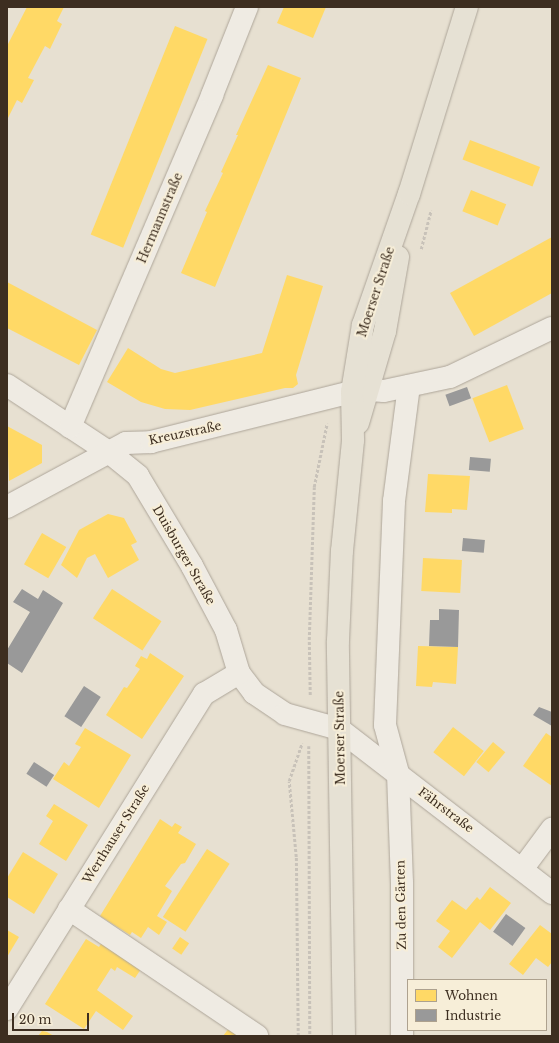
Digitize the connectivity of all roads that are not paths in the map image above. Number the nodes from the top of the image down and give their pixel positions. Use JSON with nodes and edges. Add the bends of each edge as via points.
{"nodes":[{"id":1,"x":247,"y":7,"type":"edge"},
{"id":2,"x":467,"y":7,"type":"edge"},
{"id":3,"x":552,"y":328,"type":"edge"},
{"id":4,"x":7,"y":385,"type":"edge"},
{"id":5,"x":409,"y":386,"type":"junction"},
{"id":6,"x":360,"y":391,"type":"junction"},
{"id":7,"x":70,"y":427,"type":"junction"},
{"id":8,"x":110,"y":453,"type":"junction"},
{"id":9,"x":7,"y":507,"type":"edge"},
{"id":10,"x":239,"y":673,"type":"junction"},
{"id":11,"x":339,"y":729,"type":"junction"},
{"id":12,"x":398,"y":773,"type":"junction"},
{"id":13,"x":552,"y":829,"type":"edge"},
{"id":14,"x":523,"y":868,"type":"junction"},
{"id":15,"x":552,"y":892,"type":"edge"},
{"id":16,"x":69,"y":909,"type":"junction"},
{"id":17,"x":7,"y":1009,"type":"edge"},
{"id":18,"x":258,"y":1036,"type":"edge"},
{"id":19,"x":344,"y":1036,"type":"edge"},
{"id":20,"x":402,"y":1036,"type":"edge"}],
"edges":[{"from":1,"to":7,"type":"street","name":"Hermannstraße"},
{"from":2,"to":6,"type":"main road","name":"Moerser Straße","via":[[409,194],[385,330]]},
{"from":3,"to":5,"type":"street","via":[[450,377]]},
{"from":4,"to":7,"type":"street","name":"Duisburger Straße"},
{"from":5,"to":6,"type":"street","via":[[384,391]]},
{"from":5,"to":12,"type":"street","via":[[394,501],[385,725]]},
{"from":6,"to":8,"type":"street","name":"Kreuzstraße","via":[[151,442],[126,443]]},
{"from":6,"to":11,"type":"main road","name":"Moerser Straße","via":[[342,551],[338,626]]},
{"from":7,"to":8,"type":"street","name":"Duisburger Straße"},
{"from":8,"to":9,"type":"street","name":"Kreuzstraße"},
{"from":8,"to":10,"type":"street","name":"Duisburger Straße","via":[[138,476],[192,566],[226,630]]},
{"from":10,"to":11,"type":"street","name":"Duisburger Straße","via":[[260,697],[285,714]]},
{"from":10,"to":16,"type":"street","name":"Werthauser Straße","via":[[204,694]]},
{"from":11,"to":12,"type":"street","name":"Fährstraße"},
{"from":11,"to":19,"type":"main road","name":"Moerser Straße"},
{"from":12,"to":14,"type":"street","name":"Fährstraße"},
{"from":12,"to":20,"type":"street","name":"Zu den Gärten","via":[[402,883]]},
{"from":13,"to":14,"type":"street"},
{"from":14,"to":15,"type":"street","name":"Fährstraße"},
{"from":16,"to":17,"type":"street","name":"Werthauser Straße"},
{"from":16,"to":18,"type":"street"}]}
